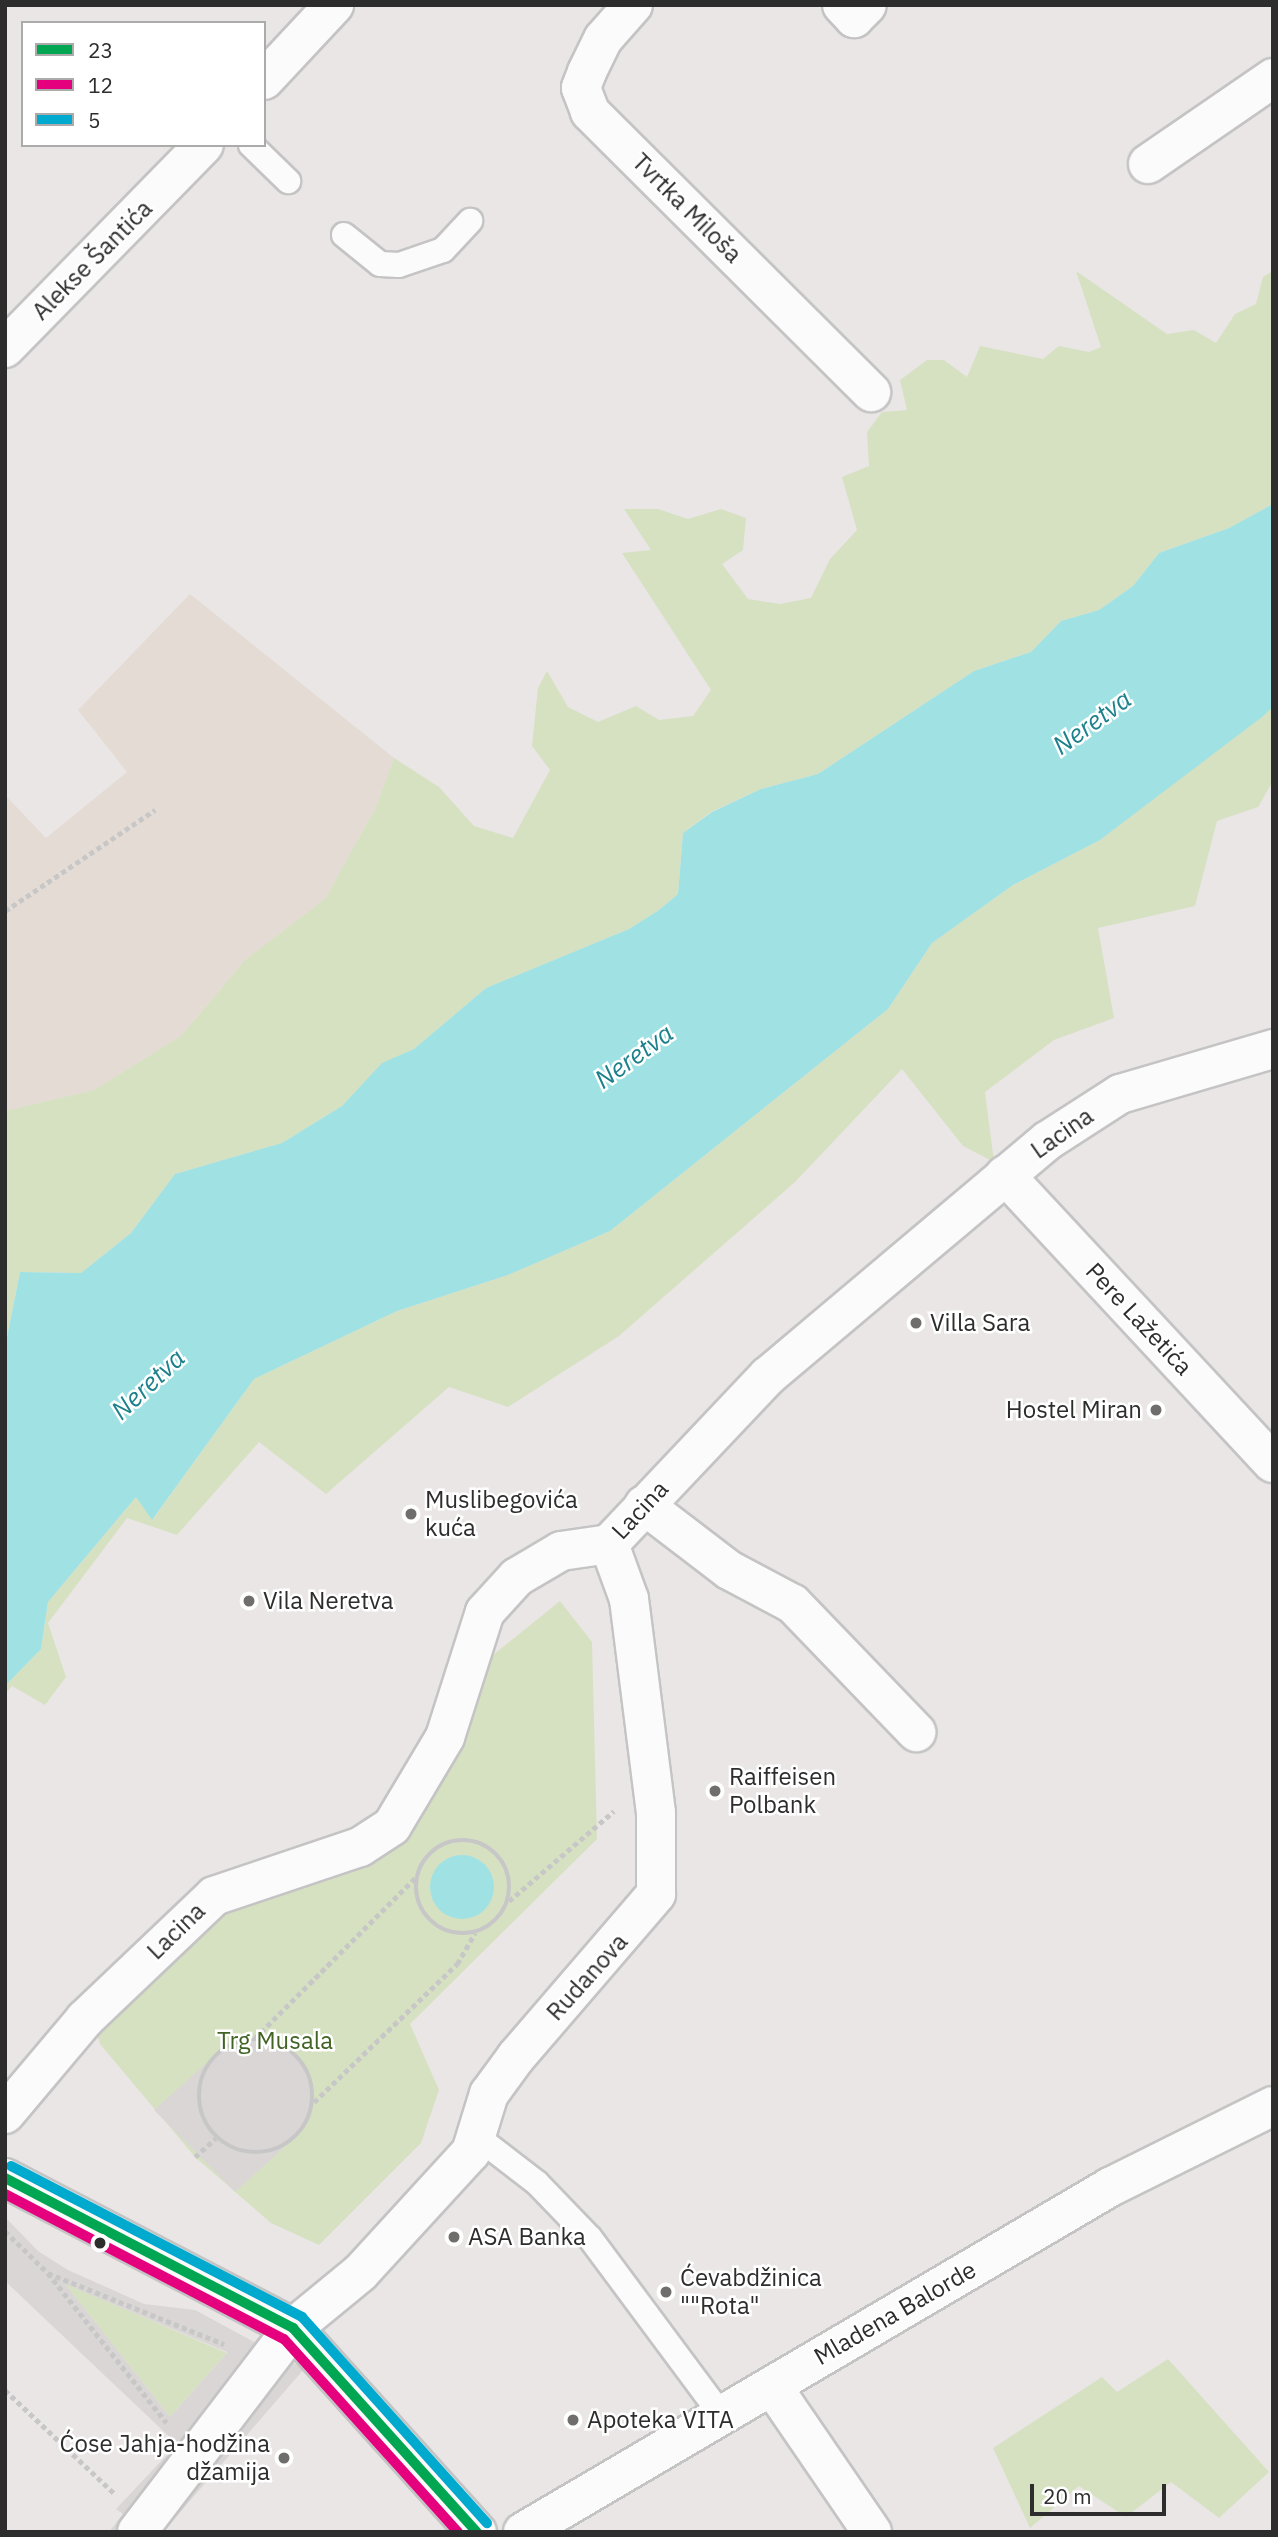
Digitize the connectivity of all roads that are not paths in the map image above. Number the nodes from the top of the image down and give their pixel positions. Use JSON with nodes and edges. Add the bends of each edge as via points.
{"nodes":[{"id":1,"x":334,"y":5,"type":"edge"},
{"id":2,"x":633,"y":5,"type":"edge"},
{"id":3,"x":842,"y":5,"type":"edge"},
{"id":4,"x":867,"y":5,"type":"edge"},
{"id":5,"x":266,"y":78,"type":"edge"},
{"id":6,"x":1273,"y":78,"type":"edge"},
{"id":7,"x":253,"y":147,"type":"edge"},
{"id":8,"x":192,"y":159,"type":"edge"},
{"id":9,"x":1148,"y":164,"type":"dead end"},
{"id":10,"x":288,"y":181,"type":"dead end"},
{"id":11,"x":470,"y":221,"type":"dead end"},
{"id":12,"x":344,"y":235,"type":"dead end"},
{"id":13,"x":5,"y":348,"type":"edge"},
{"id":14,"x":871,"y":392,"type":"dead end"},
{"id":15,"x":1273,"y":1049,"type":"edge"},
{"id":16,"x":1005,"y":1175,"type":"junction"},
{"id":17,"x":1273,"y":1463,"type":"edge"},
{"id":18,"x":644,"y":1504,"type":"junction"},
{"id":19,"x":609,"y":1544,"type":"junction"},
{"id":20,"x":916,"y":1732,"type":"dead end"},
{"id":21,"x":1273,"y":2106,"type":"edge"},
{"id":22,"x":5,"y":2114,"type":"edge"},
{"id":23,"x":476,"y":2136,"type":"junction"},
{"id":24,"x":5,"y":2178,"type":"edge"},
{"id":25,"x":293,"y":2328,"type":"junction"},
{"id":26,"x":772,"y":2386,"type":"junction"},
{"id":27,"x":720,"y":2413,"type":"junction"},
{"id":28,"x":140,"y":2527,"type":"edge"},
{"id":29,"x":477,"y":2532,"type":"edge"},
{"id":30,"x":523,"y":2532,"type":"edge"},
{"id":31,"x":872,"y":2532,"type":"edge"}],
"edges":[{"from":1,"to":5,"type":"street"},
{"from":2,"to":14,"type":"street","name":"Tvrtka Miloša","via":[[603,39],[587,72],[581,88],[590,112]]},
{"from":3,"to":4,"type":"street","via":[[855,18]]},
{"from":6,"to":9,"type":"street"},
{"from":7,"to":10,"type":"lane"},
{"from":8,"to":13,"type":"street","name":"Alekse Šantića"},
{"from":11,"to":12,"type":"lane","via":[[443,250],[399,265],[380,264]]},
{"from":15,"to":16,"type":"street","name":"Lacina","via":[[1120,1094]]},
{"from":16,"to":17,"type":"street","name":"Pere Lažetića"},
{"from":16,"to":18,"type":"street","name":"Lacina","via":[[768,1376]]},
{"from":18,"to":19,"type":"street","name":"Lacina"},
{"from":18,"to":20,"type":"street","via":[[729,1570],[793,1604]]},
{"from":19,"to":22,"type":"street","name":"Lacina","via":[[561,1551],[517,1577],[485,1612],[445,1737],[392,1826],[360,1847],[214,1896],[85,2019]]},
{"from":19,"to":23,"type":"street","name":"Rudanova","via":[[627,1590],[652,1779],[656,1894],[516,2057],[489,2094]]},
{"from":21,"to":26,"type":"street","name":"Mladena Balorde","via":[[1110,2187]]},
{"from":23,"to":25,"type":"street","name":"Rudanova","via":[[471,2152],[360,2273]]},
{"from":23,"to":27,"type":"lane","via":[[537,2183],[590,2238]]},
{"from":24,"to":25,"type":"street"},
{"from":25,"to":28,"type":"street","name":"Rudanova"},
{"from":25,"to":29,"type":"street"},
{"from":26,"to":27,"type":"street","name":"Mladena Balorde"},
{"from":26,"to":31,"type":"street"},
{"from":27,"to":30,"type":"street","name":"Mladena Balorde"}]}
